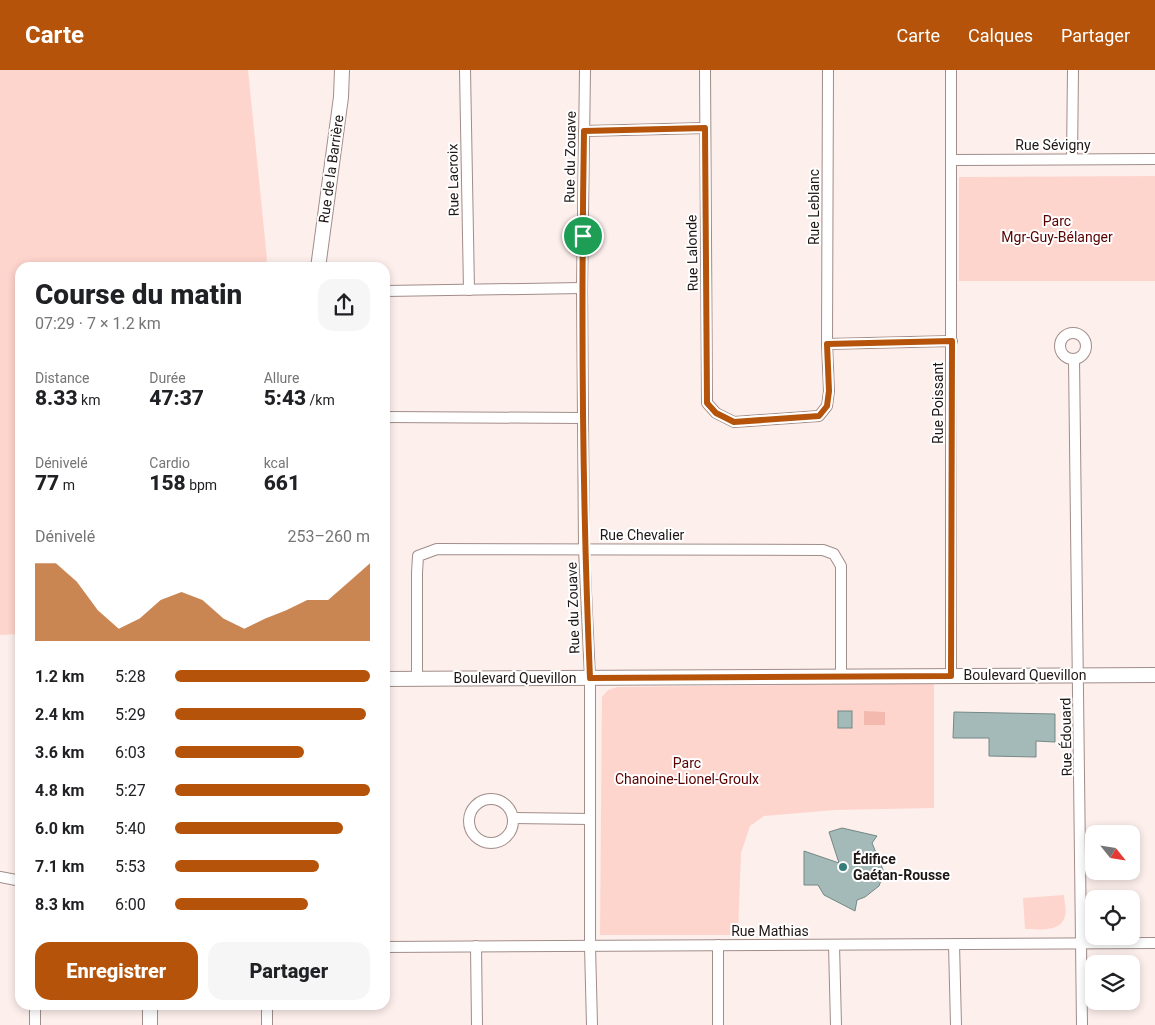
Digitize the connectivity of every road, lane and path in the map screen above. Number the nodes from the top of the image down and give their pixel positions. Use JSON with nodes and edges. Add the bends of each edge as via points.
{"nodes":[{"id":1,"x":342,"y":70,"type":"edge"},
{"id":2,"x":465,"y":70,"type":"edge"},
{"id":3,"x":584,"y":70,"type":"edge"},
{"id":4,"x":705,"y":70,"type":"edge"},
{"id":5,"x":828,"y":70,"type":"edge"},
{"id":6,"x":951,"y":70,"type":"edge"},
{"id":7,"x":1074,"y":70,"type":"edge"},
{"id":8,"x":705,"y":128,"type":"junction"},
{"id":9,"x":584,"y":131,"type":"junction"},
{"id":10,"x":1072,"y":159,"type":"junction"},
{"id":11,"x":1155,"y":159,"type":"edge"},
{"id":12,"x":952,"y":160,"type":"junction"},
{"id":13,"x":319,"y":262,"type":"edge"},
{"id":14,"x":582,"y":288,"type":"junction"},
{"id":15,"x":469,"y":290,"type":"junction"},
{"id":16,"x":390,"y":291,"type":"edge"},
{"id":17,"x":952,"y":341,"type":"junction"},
{"id":18,"x":827,"y":344,"type":"junction"},
{"id":19,"x":1074,"y":359,"type":"dead end"},
{"id":20,"x":390,"y":417,"type":"edge"},
{"id":21,"x":583,"y":418,"type":"junction"},
{"id":22,"x":734,"y":422,"type":"joint"},
{"id":23,"x":584,"y":549,"type":"junction"},
{"id":24,"x":1079,"y":675,"type":"junction"},
{"id":25,"x":1155,"y":675,"type":"edge"},
{"id":26,"x":841,"y":676,"type":"junction"},
{"id":27,"x":951,"y":676,"type":"junction"},
{"id":28,"x":417,"y":678,"type":"junction"},
{"id":29,"x":590,"y":678,"type":"junction"},
{"id":30,"x":390,"y":679,"type":"edge"},
{"id":31,"x":513,"y":818,"type":"junction"},
{"id":32,"x":590,"y":819,"type":"junction"},
{"id":33,"x":0,"y":877,"type":"edge"},
{"id":34,"x":15,"y":880,"type":"edge"},
{"id":35,"x":954,"y":944,"type":"junction"},
{"id":36,"x":1082,"y":944,"type":"junction"},
{"id":37,"x":1155,"y":944,"type":"edge"},
{"id":38,"x":718,"y":945,"type":"junction"},
{"id":39,"x":834,"y":945,"type":"junction"},
{"id":40,"x":476,"y":946,"type":"junction"},
{"id":41,"x":590,"y":946,"type":"junction"},
{"id":42,"x":390,"y":947,"type":"edge"},
{"id":43,"x":35,"y":1010,"type":"edge"},
{"id":44,"x":150,"y":1010,"type":"edge"},
{"id":45,"x":267,"y":1010,"type":"edge"},
{"id":46,"x":35,"y":1025,"type":"edge"},
{"id":47,"x":150,"y":1025,"type":"edge"},
{"id":48,"x":267,"y":1025,"type":"edge"},
{"id":49,"x":477,"y":1025,"type":"edge"},
{"id":50,"x":592,"y":1025,"type":"edge"},
{"id":51,"x":718,"y":1025,"type":"edge"},
{"id":52,"x":836,"y":1025,"type":"edge"},
{"id":53,"x":956,"y":1025,"type":"edge"},
{"id":54,"x":1082,"y":1025,"type":"edge"}],
"edges":[{"from":1,"to":13,"type":"street","name":"Rue de la Barrière"},
{"from":2,"to":15,"type":"street","name":"Rue Lacroix"},
{"from":3,"to":9,"type":"street","name":"Rue du Zouave"},
{"from":4,"to":8,"type":"street","name":"Rue Lalonde"},
{"from":5,"to":18,"type":"street","name":"Rue Leblanc"},
{"from":6,"to":12,"type":"street","name":"Rue Poissant"},
{"from":7,"to":10,"type":"street"},
{"from":8,"to":9,"type":"street"},
{"from":8,"to":22,"type":"street","name":"Rue Lalonde","via":[[707,403],[716,413]]},
{"from":9,"to":14,"type":"street","name":"Rue du Zouave"},
{"from":10,"to":11,"type":"street","name":"Rue Sévigny"},
{"from":10,"to":12,"type":"street","name":"Rue Sévigny"},
{"from":12,"to":17,"type":"street","name":"Rue Poissant"},
{"from":14,"to":15,"type":"street"},
{"from":14,"to":21,"type":"street","name":"Rue du Zouave"},
{"from":15,"to":16,"type":"street"},
{"from":17,"to":18,"type":"street"},
{"from":17,"to":27,"type":"street","name":"Rue Poissant"},
{"from":18,"to":22,"type":"street","name":"Rue Leblanc","via":[[829,391],[827,406],[819,416]]},
{"from":19,"to":24,"type":"street","name":"Rue Édouard"},
{"from":20,"to":21,"type":"street"},
{"from":21,"to":23,"type":"street","name":"Rue du Zouave"},
{"from":23,"to":26,"type":"street","name":"Rue Chevalier","via":[[823,550],[834,554],[841,566]]},
{"from":23,"to":28,"type":"street","name":"Rue Chevalier","via":[[437,549],[418,556]]},
{"from":23,"to":29,"type":"street","name":"Rue du Zouave"},
{"from":24,"to":25,"type":"street","name":"Boulevard Quevillon"},
{"from":24,"to":27,"type":"street","name":"Boulevard Quevillon"},
{"from":24,"to":36,"type":"street","name":"Rue Édouard"},
{"from":26,"to":27,"type":"street","name":"Boulevard Quevillon"},
{"from":26,"to":29,"type":"street","name":"Boulevard Quevillon"},
{"from":28,"to":29,"type":"street","name":"Boulevard Quevillon"},
{"from":28,"to":30,"type":"street","name":"Boulevard Quevillon"},
{"from":29,"to":32,"type":"street","name":"Rue du Zouave"},
{"from":31,"to":31,"type":"street","via":[[506,805],[493,798],[485,799],[473,808],[470,829],[479,840],[493,843],[506,837]]},
{"from":31,"to":32,"type":"street"},
{"from":32,"to":41,"type":"street","name":"Rue du Zouave"},
{"from":33,"to":34,"type":"street"},
{"from":35,"to":36,"type":"street","name":"Rue Mathias"},
{"from":35,"to":39,"type":"street","name":"Rue Mathias"},
{"from":35,"to":53,"type":"street"},
{"from":36,"to":37,"type":"street","name":"Rue Mathias"},
{"from":36,"to":54,"type":"street","name":"Rue Édouard"},
{"from":38,"to":39,"type":"street","name":"Rue Mathias"},
{"from":38,"to":41,"type":"street","name":"Rue Mathias"},
{"from":38,"to":51,"type":"street"},
{"from":39,"to":52,"type":"street"},
{"from":40,"to":41,"type":"street","name":"Rue Mathias"},
{"from":40,"to":42,"type":"street","name":"Rue Mathias"},
{"from":40,"to":49,"type":"street"},
{"from":41,"to":50,"type":"street","name":"Rue du Zouave"},
{"from":43,"to":46,"type":"street"},
{"from":44,"to":47,"type":"street"},
{"from":45,"to":48,"type":"street"}]}
